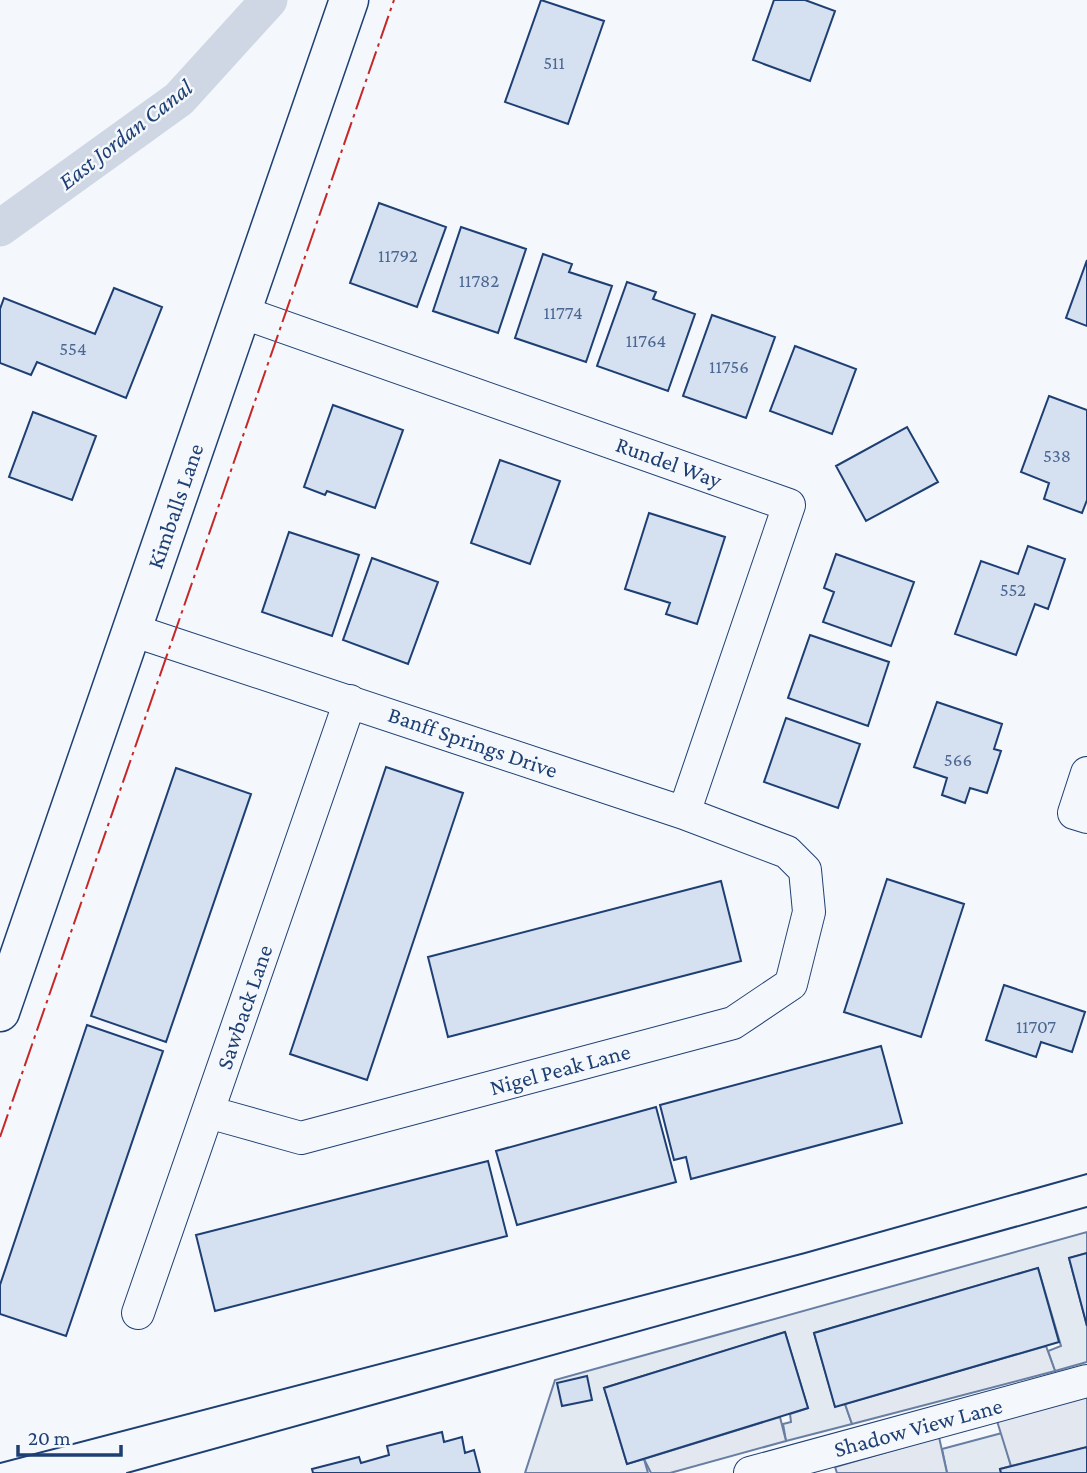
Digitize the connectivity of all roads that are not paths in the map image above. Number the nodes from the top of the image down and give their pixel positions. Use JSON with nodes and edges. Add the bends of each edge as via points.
{"nodes":[{"id":1,"x":349,"y":0,"type":"edge"},
{"id":2,"x":242,"y":312,"type":"junction"},
{"id":3,"x":132,"y":630,"type":"junction"},
{"id":4,"x":350,"y":701,"type":"junction"},
{"id":5,"x":1087,"y":773,"type":"edge"},
{"id":6,"x":684,"y":813,"type":"junction"},
{"id":7,"x":1080,"y":815,"type":"edge"},
{"id":8,"x":805,"y":870,"type":"joint"},
{"id":9,"x":0,"y":1012,"type":"edge"},
{"id":10,"x":208,"y":1112,"type":"junction"},
{"id":11,"x":138,"y":1314,"type":"dead end"},
{"id":12,"x":1087,"y":1381,"type":"edge"},
{"id":13,"x":750,"y":1473,"type":"edge"}],
"edges":[{"from":1,"to":2,"type":"street","name":"Kimballs Lane"},
{"from":2,"to":3,"type":"street","name":"Kimballs Lane"},
{"from":2,"to":6,"type":"street","name":"Rundel Way","via":[[789,505]]},
{"from":3,"to":4,"type":"street","name":"Banff Springs Drive"},
{"from":3,"to":9,"type":"street","name":"Kimballs Lane"},
{"from":4,"to":6,"type":"street","name":"Banff Springs Drive"},
{"from":4,"to":10,"type":"street","name":"Sawback Lane"},
{"from":5,"to":7,"type":"street"},
{"from":6,"to":8,"type":"street","name":"Banff Springs Drive","via":[[786,852]]},
{"from":8,"to":10,"type":"street","name":"Nigel Peak Lane","via":[[809,912],[791,984],[733,1023],[301,1138]]},
{"from":10,"to":11,"type":"street","name":"Sawback Lane"},
{"from":12,"to":13,"type":"street","name":"Shadow View Lane"}]}
